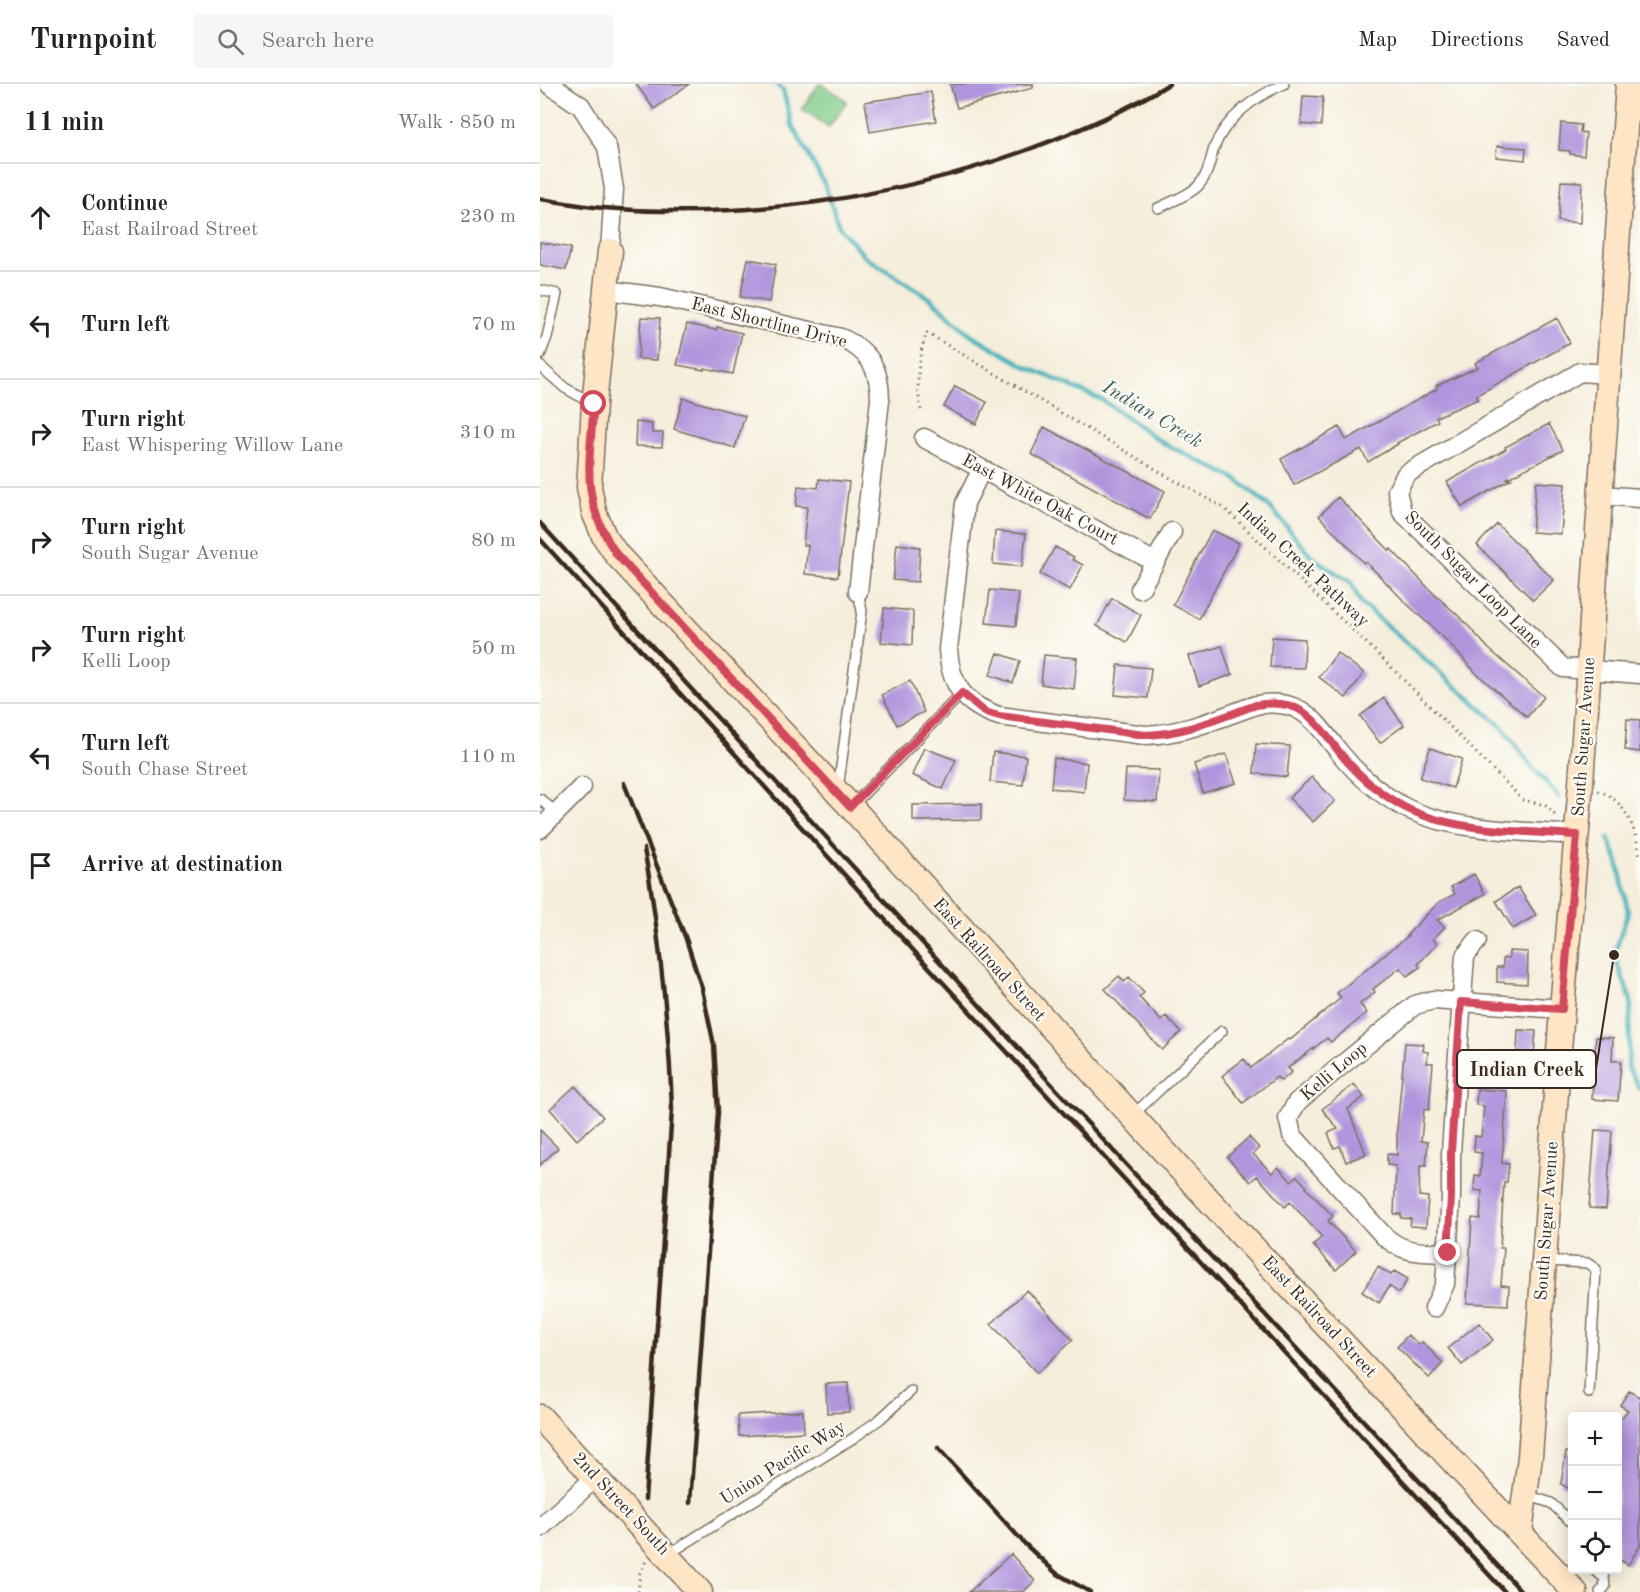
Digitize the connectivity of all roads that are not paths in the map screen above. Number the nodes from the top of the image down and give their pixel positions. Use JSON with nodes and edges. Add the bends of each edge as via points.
{"nodes":[{"id":1,"x":549,"y":84,"type":"edge"},
{"id":2,"x":1284,"y":84,"type":"edge"},
{"id":3,"x":1628,"y":84,"type":"edge"},
{"id":4,"x":1158,"y":208,"type":"dead end"},
{"id":5,"x":610,"y":251,"type":"joint"},
{"id":6,"x":540,"y":290,"type":"edge"},
{"id":7,"x":606,"y":290,"type":"junction"},
{"id":8,"x":540,"y":355,"type":"edge"},
{"id":9,"x":540,"y":366,"type":"edge"},
{"id":10,"x":1607,"y":374,"type":"junction"},
{"id":11,"x":594,"y":404,"type":"junction"},
{"id":12,"x":924,"y":438,"type":"dead end"},
{"id":13,"x":982,"y":469,"type":"junction"},
{"id":14,"x":1600,"y":495,"type":"junction"},
{"id":15,"x":1640,"y":498,"type":"edge"},
{"id":16,"x":1172,"y":532,"type":"dead end"},
{"id":17,"x":1155,"y":562,"type":"junction"},
{"id":18,"x":1140,"y":590,"type":"dead end"},
{"id":19,"x":858,"y":592,"type":"joint"},
{"id":20,"x":1588,"y":670,"type":"junction"},
{"id":21,"x":1640,"y":674,"type":"edge"},
{"id":22,"x":962,"y":693,"type":"junction"},
{"id":23,"x":582,"y":787,"type":"dead end"},
{"id":24,"x":540,"y":799,"type":"edge"},
{"id":25,"x":844,"y":801,"type":"junction"},
{"id":26,"x":556,"y":813,"type":"junction"},
{"id":27,"x":540,"y":829,"type":"edge"},
{"id":28,"x":1570,"y":829,"type":"junction"},
{"id":29,"x":1477,"y":941,"type":"dead end"},
{"id":30,"x":1461,"y":1002,"type":"junction"},
{"id":31,"x":1562,"y":1009,"type":"junction"},
{"id":32,"x":1222,"y":1031,"type":"dead end"},
{"id":33,"x":1132,"y":1116,"type":"junction"},
{"id":34,"x":1448,"y":1253,"type":"junction"},
{"id":35,"x":1544,"y":1261,"type":"junction"},
{"id":36,"x":1434,"y":1308,"type":"dead end"},
{"id":37,"x":911,"y":1391,"type":"dead end"},
{"id":38,"x":1589,"y":1393,"type":"dead end"},
{"id":39,"x":540,"y":1417,"type":"edge"},
{"id":40,"x":596,"y":1477,"type":"junction"},
{"id":41,"x":1525,"y":1494,"type":"junction"},
{"id":42,"x":1569,"y":1520,"type":"edge"},
{"id":43,"x":540,"y":1528,"type":"edge"},
{"id":44,"x":1520,"y":1532,"type":"junction"},
{"id":45,"x":664,"y":1551,"type":"junction"},
{"id":46,"x":1600,"y":1574,"type":"edge"},
{"id":47,"x":700,"y":1592,"type":"edge"},
{"id":48,"x":1575,"y":1592,"type":"edge"},
{"id":49,"x":1600,"y":1592,"type":"edge"}],
"edges":[{"from":1,"to":5,"type":"street","via":[[581,106],[607,147],[614,189]]},
{"from":2,"to":4,"type":"lane","via":[[1268,91],[1222,131],[1198,187]]},
{"from":3,"to":10,"type":"street","name":"South Sugar Avenue"},
{"from":5,"to":7,"type":"street","name":"East Railroad Street"},
{"from":6,"to":8,"type":"lane","via":[[557,294]]},
{"from":7,"to":11,"type":"street","name":"East Railroad Street"},
{"from":7,"to":19,"type":"street","name":"East Shortline Drive","via":[[660,297],[841,338],[868,356],[877,373],[880,400]]},
{"from":9,"to":11,"type":"lane","via":[[565,388]]},
{"from":10,"to":14,"type":"street","name":"South Sugar Avenue"},
{"from":10,"to":20,"type":"street","name":"South Sugar Loop Lane","via":[[1580,372],[1406,474],[1397,491],[1402,512],[1563,668]]},
{"from":11,"to":25,"type":"street","name":"East Railroad Street","via":[[589,487],[604,536],[617,555]]},
{"from":12,"to":13,"type":"street","name":"East White Oak Court"},
{"from":13,"to":17,"type":"street","name":"East White Oak Court"},
{"from":13,"to":22,"type":"street","via":[[965,503],[948,649],[951,673]]},
{"from":14,"to":15,"type":"street"},
{"from":14,"to":20,"type":"street","name":"South Sugar Avenue"},
{"from":16,"to":17,"type":"street"},
{"from":17,"to":18,"type":"street"},
{"from":19,"to":25,"type":"lane","via":[[862,611]]},
{"from":20,"to":21,"type":"street","name":"South Sugar Loop Lane"},
{"from":20,"to":28,"type":"street","name":"South Sugar Avenue"},
{"from":22,"to":25,"type":"lane"},
{"from":22,"to":28,"type":"street","via":[[985,712],[999,716],[1145,735],[1184,730],[1256,705],[1280,704],[1314,719],[1363,778],[1404,807],[1465,826]]},
{"from":23,"to":26,"type":"street"},
{"from":24,"to":26,"type":"lane"},
{"from":25,"to":33,"type":"street","name":"East Railroad Street"},
{"from":26,"to":27,"type":"street"},
{"from":28,"to":31,"type":"street","name":"South Sugar Avenue"},
{"from":29,"to":30,"type":"street","via":[[1465,956]]},
{"from":30,"to":31,"type":"street","name":"Kelli Loop"},
{"from":30,"to":34,"type":"street"},
{"from":30,"to":34,"type":"street","name":"Kelli Loop","via":[[1433,1000],[1415,1005],[1297,1102],[1288,1118],[1292,1135],[1395,1246]]},
{"from":31,"to":35,"type":"street","name":"South Sugar Avenue"},
{"from":32,"to":33,"type":"lane"},
{"from":33,"to":44,"type":"street","name":"East Railroad Street"},
{"from":34,"to":36,"type":"street","via":[[1445,1284]]},
{"from":35,"to":38,"type":"lane","via":[[1587,1263],[1596,1269]]},
{"from":35,"to":41,"type":"street","name":"South Sugar Avenue"},
{"from":37,"to":45,"type":"lane","name":"Union Pacific Way","via":[[855,1437]]},
{"from":39,"to":40,"type":"street","name":"2nd Street South"},
{"from":40,"to":43,"type":"street"},
{"from":40,"to":45,"type":"street","name":"2nd Street South"},
{"from":41,"to":42,"type":"lane","via":[[1551,1503]]},
{"from":41,"to":44,"type":"street","name":"South Sugar Avenue"},
{"from":44,"to":48,"type":"street","name":"East Railroad Street"},
{"from":45,"to":47,"type":"street","name":"2nd Street South"},
{"from":46,"to":49,"type":"lane","via":[[1605,1587]]}]}
